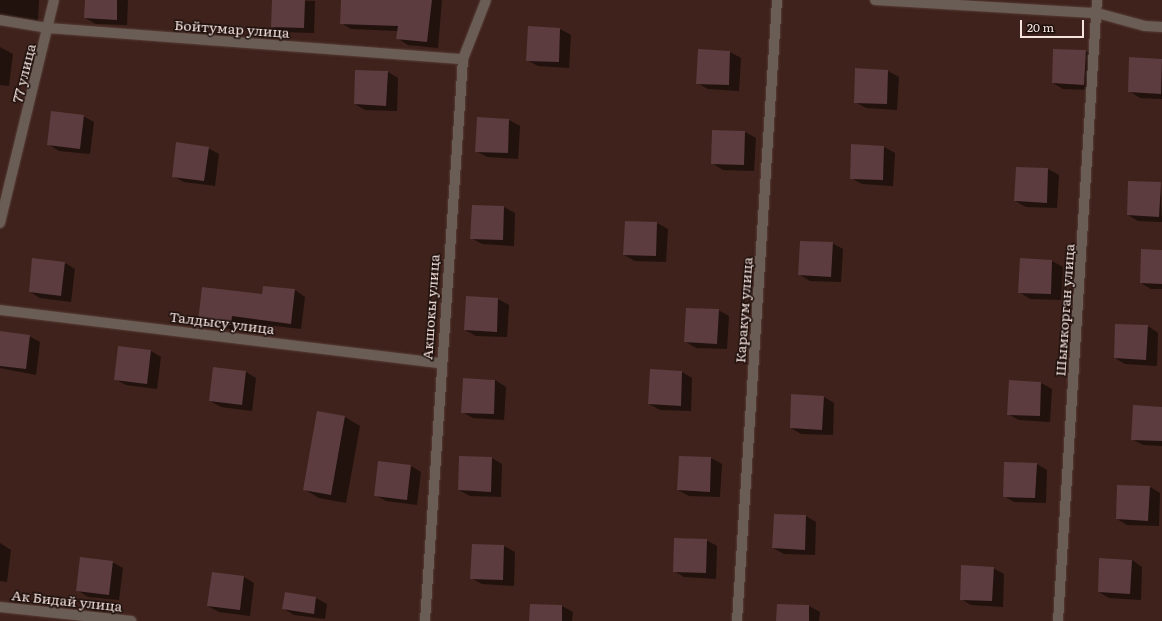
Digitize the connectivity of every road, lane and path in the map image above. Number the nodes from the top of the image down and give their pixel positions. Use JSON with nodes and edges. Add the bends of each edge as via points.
{"nodes":[{"id":1,"x":54,"y":0,"type":"edge"},
{"id":2,"x":486,"y":0,"type":"edge"},
{"id":3,"x":777,"y":0,"type":"edge"},
{"id":4,"x":875,"y":0,"type":"edge"},
{"id":5,"x":1097,"y":0,"type":"edge"},
{"id":6,"x":1097,"y":13,"type":"junction"},
{"id":7,"x":0,"y":20,"type":"edge"},
{"id":8,"x":1162,"y":27,"type":"edge"},
{"id":9,"x":48,"y":28,"type":"junction"},
{"id":10,"x":463,"y":59,"type":"junction"},
{"id":11,"x":0,"y":223,"type":"edge"},
{"id":12,"x":0,"y":310,"type":"edge"},
{"id":13,"x":440,"y":363,"type":"junction"},
{"id":14,"x":0,"y":607,"type":"edge"},
{"id":15,"x":131,"y":621,"type":"edge"},
{"id":16,"x":425,"y":621,"type":"edge"},
{"id":17,"x":737,"y":621,"type":"edge"},
{"id":18,"x":1058,"y":621,"type":"edge"}],
"edges":[{"from":1,"to":9,"type":"street","name":"77 улица"},
{"from":2,"to":10,"type":"street","name":"Акшокы улица"},
{"from":3,"to":17,"type":"street","name":"Каракум улица"},
{"from":4,"to":6,"type":"street"},
{"from":5,"to":6,"type":"street","name":"Шымкорган улица"},
{"from":6,"to":8,"type":"street","via":[[1145,26]]},
{"from":6,"to":18,"type":"street","name":"Шымкорган улица"},
{"from":7,"to":9,"type":"street","name":"Бойтумар улица"},
{"from":9,"to":10,"type":"street","name":"Бойтумар улица"},
{"from":9,"to":11,"type":"street","name":"77 улица"},
{"from":10,"to":13,"type":"street","name":"Акшокы улица"},
{"from":12,"to":13,"type":"street","name":"Талдысу улица"},
{"from":13,"to":16,"type":"street","name":"Акшокы улица"},
{"from":14,"to":15,"type":"street","name":"Ак Бидай улица"}]}
